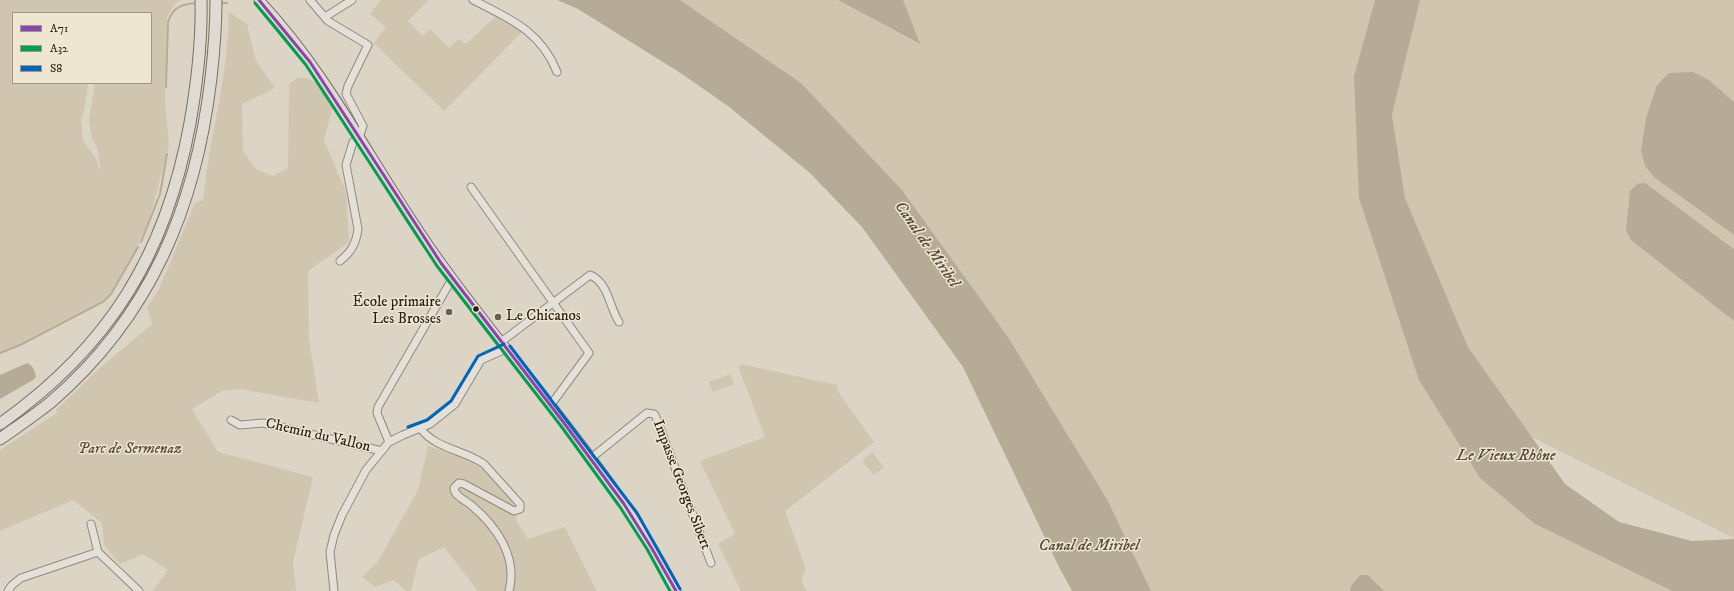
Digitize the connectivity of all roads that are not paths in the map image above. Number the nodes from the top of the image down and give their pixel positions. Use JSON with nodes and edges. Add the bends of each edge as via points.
{"nodes":[{"id":1,"x":201,"y":0,"type":"edge"},
{"id":2,"x":216,"y":0,"type":"edge"},
{"id":3,"x":259,"y":0,"type":"edge"},
{"id":4,"x":310,"y":0,"type":"edge"},
{"id":5,"x":352,"y":0,"type":"edge"},
{"id":6,"x":473,"y":0,"type":"edge"},
{"id":7,"x":325,"y":17,"type":"junction"},
{"id":8,"x":557,"y":72,"type":"dead end"},
{"id":9,"x":360,"y":138,"type":"junction"},
{"id":10,"x":471,"y":187,"type":"dead end"},
{"id":11,"x":340,"y":261,"type":"dead end"},
{"id":12,"x":452,"y":278,"type":"junction"},
{"id":13,"x":553,"y":302,"type":"junction"},
{"id":14,"x":620,"y":322,"type":"dead end"},
{"id":15,"x":504,"y":346,"type":"junction"},
{"id":16,"x":550,"y":406,"type":"junction"},
{"id":17,"x":231,"y":420,"type":"dead end"},
{"id":18,"x":0,"y":424,"type":"edge"},
{"id":19,"x":421,"y":429,"type":"junction"},
{"id":20,"x":0,"y":439,"type":"edge"},
{"id":21,"x":389,"y":442,"type":"junction"},
{"id":22,"x":382,"y":451,"type":"junction"},
{"id":23,"x":590,"y":459,"type":"junction"},
{"id":24,"x":91,"y":524,"type":"dead end"},
{"id":25,"x":98,"y":552,"type":"junction"},
{"id":26,"x":711,"y":563,"type":"dead end"},
{"id":27,"x":8,"y":591,"type":"edge"},
{"id":28,"x":139,"y":591,"type":"edge"},
{"id":29,"x":334,"y":591,"type":"edge"},
{"id":30,"x":509,"y":591,"type":"edge"},
{"id":31,"x":676,"y":591,"type":"edge"}],
"edges":[{"from":1,"to":18,"type":"highway","via":[[194,104],[186,147],[166,217],[151,252],[129,292],[92,342],[51,384]]},
{"from":2,"to":20,"type":"highway","via":[[208,98],[192,179],[180,219],[149,284],[115,334],[81,373],[51,402]]},
{"from":3,"to":9,"type":"main road","via":[[287,30],[320,74]]},
{"from":4,"to":7,"type":"street"},
{"from":5,"to":7,"type":"street"},
{"from":6,"to":8,"type":"street","via":[[533,35],[545,49]]},
{"from":7,"to":9,"type":"street","via":[[368,45],[346,94],[362,126]]},
{"from":9,"to":11,"type":"street","via":[[353,142],[346,165],[358,229],[357,238],[351,251]]},
{"from":9,"to":12,"type":"main road","via":[[406,212]]},
{"from":10,"to":13,"type":"street"},
{"from":12,"to":15,"type":"main road"},
{"from":12,"to":21,"type":"street","via":[[378,407],[377,413]]},
{"from":13,"to":14,"type":"street","via":[[587,276],[594,277],[601,284]]},
{"from":13,"to":15,"type":"street"},
{"from":13,"to":16,"type":"street","via":[[589,353]]},
{"from":15,"to":16,"type":"main road"},
{"from":15,"to":19,"type":"street","via":[[481,360],[455,404]]},
{"from":16,"to":23,"type":"main road"},
{"from":17,"to":22,"type":"street","name":"Chemin du Vallon","via":[[240,425],[263,423]]},
{"from":19,"to":21,"type":"street"},
{"from":19,"to":30,"type":"street","via":[[434,442],[484,464],[520,504],[520,509],[514,511],[464,484],[459,483],[454,488],[454,492],[477,511],[501,538],[510,564]]},
{"from":21,"to":22,"type":"street"},
{"from":22,"to":29,"type":"street","via":[[366,470],[334,535],[330,552]]},
{"from":23,"to":26,"type":"street","name":"Impasse Georges Sibert","via":[[647,413],[654,414]]},
{"from":23,"to":31,"type":"main road","via":[[646,536]]},
{"from":24,"to":25,"type":"street"},
{"from":25,"to":27,"type":"street","via":[[22,578]]},
{"from":25,"to":28,"type":"street"}]}
